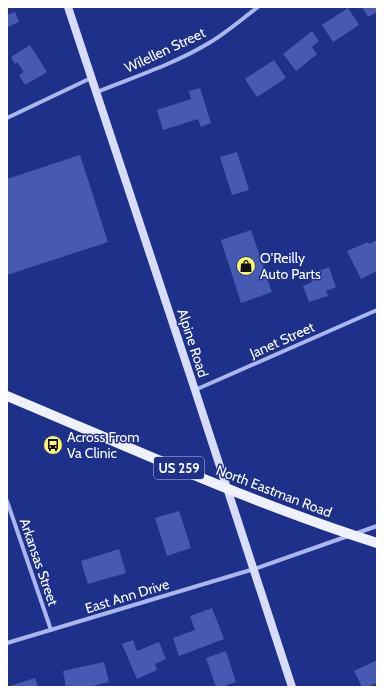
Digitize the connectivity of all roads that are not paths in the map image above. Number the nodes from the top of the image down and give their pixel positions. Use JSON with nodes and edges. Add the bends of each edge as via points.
{"nodes":[{"id":1,"x":68,"y":7,"type":"edge"},
{"id":2,"x":258,"y":7,"type":"edge"},
{"id":3,"x":92,"y":78,"type":"junction"},
{"id":4,"x":96,"y":92,"type":"junction"},
{"id":5,"x":7,"y":118,"type":"edge"},
{"id":6,"x":377,"y":310,"type":"edge"},
{"id":7,"x":195,"y":390,"type":"junction"},
{"id":8,"x":7,"y":396,"type":"edge"},
{"id":9,"x":227,"y":488,"type":"junction"},
{"id":10,"x":7,"y":501,"type":"edge"},
{"id":11,"x":377,"y":526,"type":"edge"},
{"id":12,"x":352,"y":535,"type":"junction"},
{"id":13,"x":377,"y":543,"type":"edge"},
{"id":14,"x":254,"y":569,"type":"junction"},
{"id":15,"x":51,"y":630,"type":"junction"},
{"id":16,"x":7,"y":643,"type":"edge"},
{"id":17,"x":292,"y":687,"type":"edge"}],
"edges":[{"from":1,"to":3,"type":"main road","name":"Alpine Road"},
{"from":2,"to":4,"type":"street","name":"Wilellen Street","via":[[203,46]]},
{"from":3,"to":4,"type":"main road","name":"Alpine Road"},
{"from":3,"to":5,"type":"street"},
{"from":4,"to":7,"type":"main road","name":"Alpine Road"},
{"from":6,"to":7,"type":"street","name":"Janet Street"},
{"from":7,"to":9,"type":"main road","name":"Alpine Road"},
{"from":8,"to":9,"type":"main road","name":"North Eastman Road","number":"US 259"},
{"from":9,"to":12,"type":"main road","name":"North Eastman Road","number":"US 259"},
{"from":9,"to":14,"type":"main road","name":"Alpine Road"},
{"from":10,"to":15,"type":"street","name":"Arkansas Street"},
{"from":11,"to":12,"type":"street","name":"East Ann Drive"},
{"from":12,"to":13,"type":"main road","name":"North Eastman Road","number":"US 259"},
{"from":12,"to":14,"type":"street","name":"East Ann Drive"},
{"from":14,"to":15,"type":"street","name":"East Ann Drive"},
{"from":14,"to":17,"type":"main road","name":"Alpine Road"},
{"from":15,"to":16,"type":"street","name":"East Ann Drive"}]}
